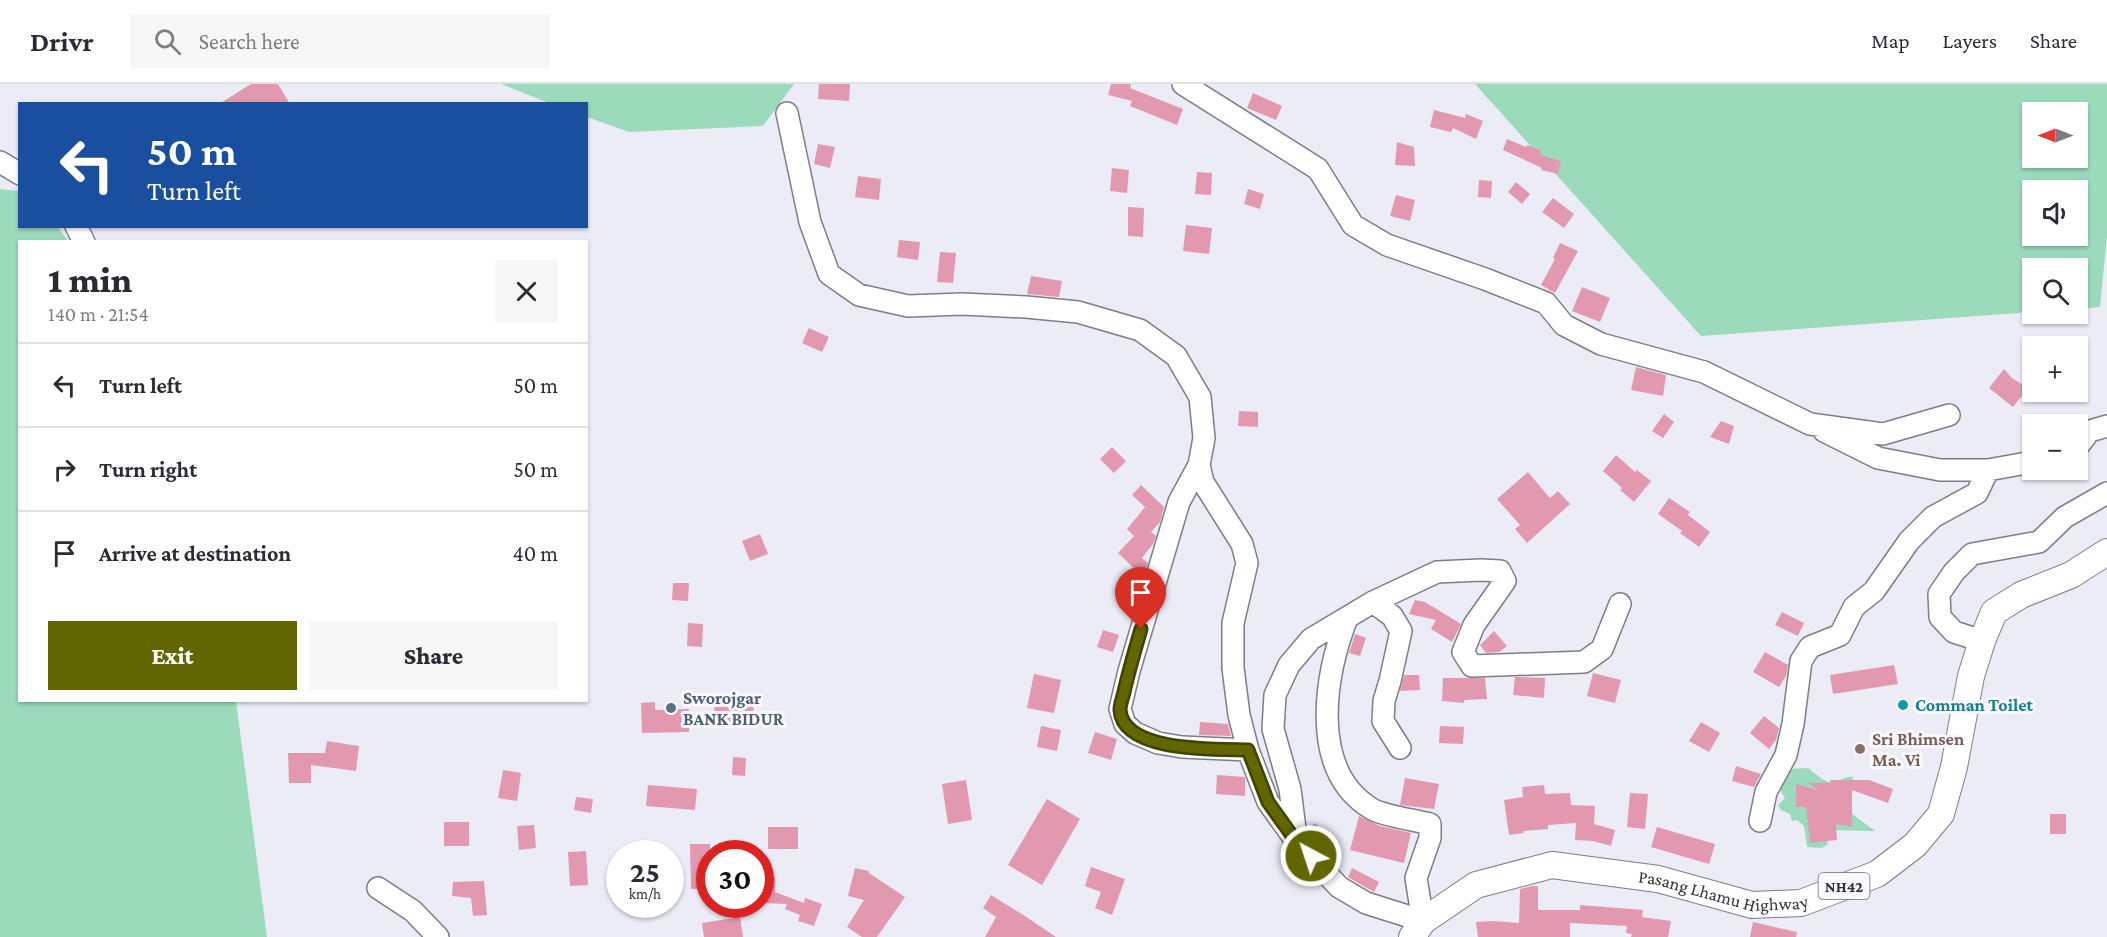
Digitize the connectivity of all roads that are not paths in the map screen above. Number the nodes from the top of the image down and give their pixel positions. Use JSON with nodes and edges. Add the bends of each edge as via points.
{"nodes":[{"id":1,"x":1183,"y":84,"type":"edge"},
{"id":2,"x":787,"y":113,"type":"dead end"},
{"id":3,"x":0,"y":162,"type":"edge"},
{"id":4,"x":18,"y":173,"type":"edge"},
{"id":5,"x":1949,"y":415,"type":"dead end"},
{"id":6,"x":1810,"y":424,"type":"junction"},
{"id":7,"x":2107,"y":426,"type":"edge"},
{"id":8,"x":2088,"y":434,"type":"edge"},
{"id":9,"x":2022,"y":464,"type":"edge"},
{"id":10,"x":1199,"y":465,"type":"junction"},
{"id":11,"x":1988,"y":470,"type":"junction"},
{"id":12,"x":2107,"y":493,"type":"edge"},
{"id":13,"x":2107,"y":552,"type":"edge"},
{"id":14,"x":1372,"y":602,"type":"junction"},
{"id":15,"x":1620,"y":604,"type":"dead end"},
{"id":16,"x":1347,"y":618,"type":"junction"},
{"id":17,"x":1982,"y":641,"type":"junction"},
{"id":18,"x":1400,"y":748,"type":"dead end"},
{"id":19,"x":1248,"y":750,"type":"junction"},
{"id":20,"x":1760,"y":821,"type":"dead end"},
{"id":21,"x":1296,"y":841,"type":"junction"},
{"id":22,"x":378,"y":888,"type":"dead end"},
{"id":23,"x":1418,"y":929,"type":"edge"},
{"id":24,"x":438,"y":937,"type":"edge"}],
"edges":[{"from":1,"to":6,"type":"street","via":[[1318,169],[1353,225],[1387,245],[1546,303],[1563,325],[1601,344],[1704,372]]},
{"from":2,"to":10,"type":"street","via":[[810,222],[829,274],[859,295],[908,306],[963,304],[1078,312],[1140,330],[1176,356],[1200,397],[1204,438]]},
{"from":3,"to":4,"type":"street"},
{"from":5,"to":6,"type":"street","via":[[1883,434]]},
{"from":6,"to":11,"type":"street","via":[[1878,458],[1940,470]]},
{"from":7,"to":8,"type":"street"},
{"from":9,"to":11,"type":"street"},
{"from":10,"to":19,"type":"street","via":[[1203,482],[1242,544],[1247,563],[1233,623],[1233,668]]},
{"from":10,"to":19,"type":"street","via":[[1179,502],[1120,710],[1125,724],[1135,733],[1158,743]]},
{"from":11,"to":20,"type":"street","via":[[1977,492],[1933,517],[1909,541],[1874,591],[1854,607],[1840,635],[1810,648],[1801,661],[1786,755],[1766,792]]},
{"from":12,"to":17,"type":"street","via":[[2065,517],[2038,542],[1972,554],[1954,572],[1939,594],[1940,617],[1954,632]]},
{"from":13,"to":17,"type":"main road","name":"Pasang Lhamu Highway","number":"NH42","via":[[2071,575],[1994,612]]},
{"from":14,"to":15,"type":"street","via":[[1437,572],[1500,571],[1505,581],[1474,626],[1463,651],[1472,666],[1584,662],[1602,649]]},
{"from":14,"to":16,"type":"street"},
{"from":14,"to":18,"type":"street","via":[[1392,616],[1401,631],[1383,721]]},
{"from":16,"to":21,"type":"street","via":[[1311,639],[1289,665],[1275,695],[1273,729],[1290,789]]},
{"from":16,"to":23,"type":"street","via":[[1329,681],[1327,725],[1336,770],[1350,793],[1373,810],[1430,824],[1430,838],[1416,878]]},
{"from":17,"to":23,"type":"main road","name":"Pasang Lhamu Highway","number":"NH42","via":[[1941,814],[1915,845],[1877,874],[1801,903],[1752,905],[1658,879],[1552,865],[1476,885]]},
{"from":19,"to":21,"type":"street","via":[[1268,802]]},
{"from":21,"to":23,"type":"street","via":[[1339,887]]},
{"from":22,"to":24,"type":"street","via":[[413,911]]}]}
